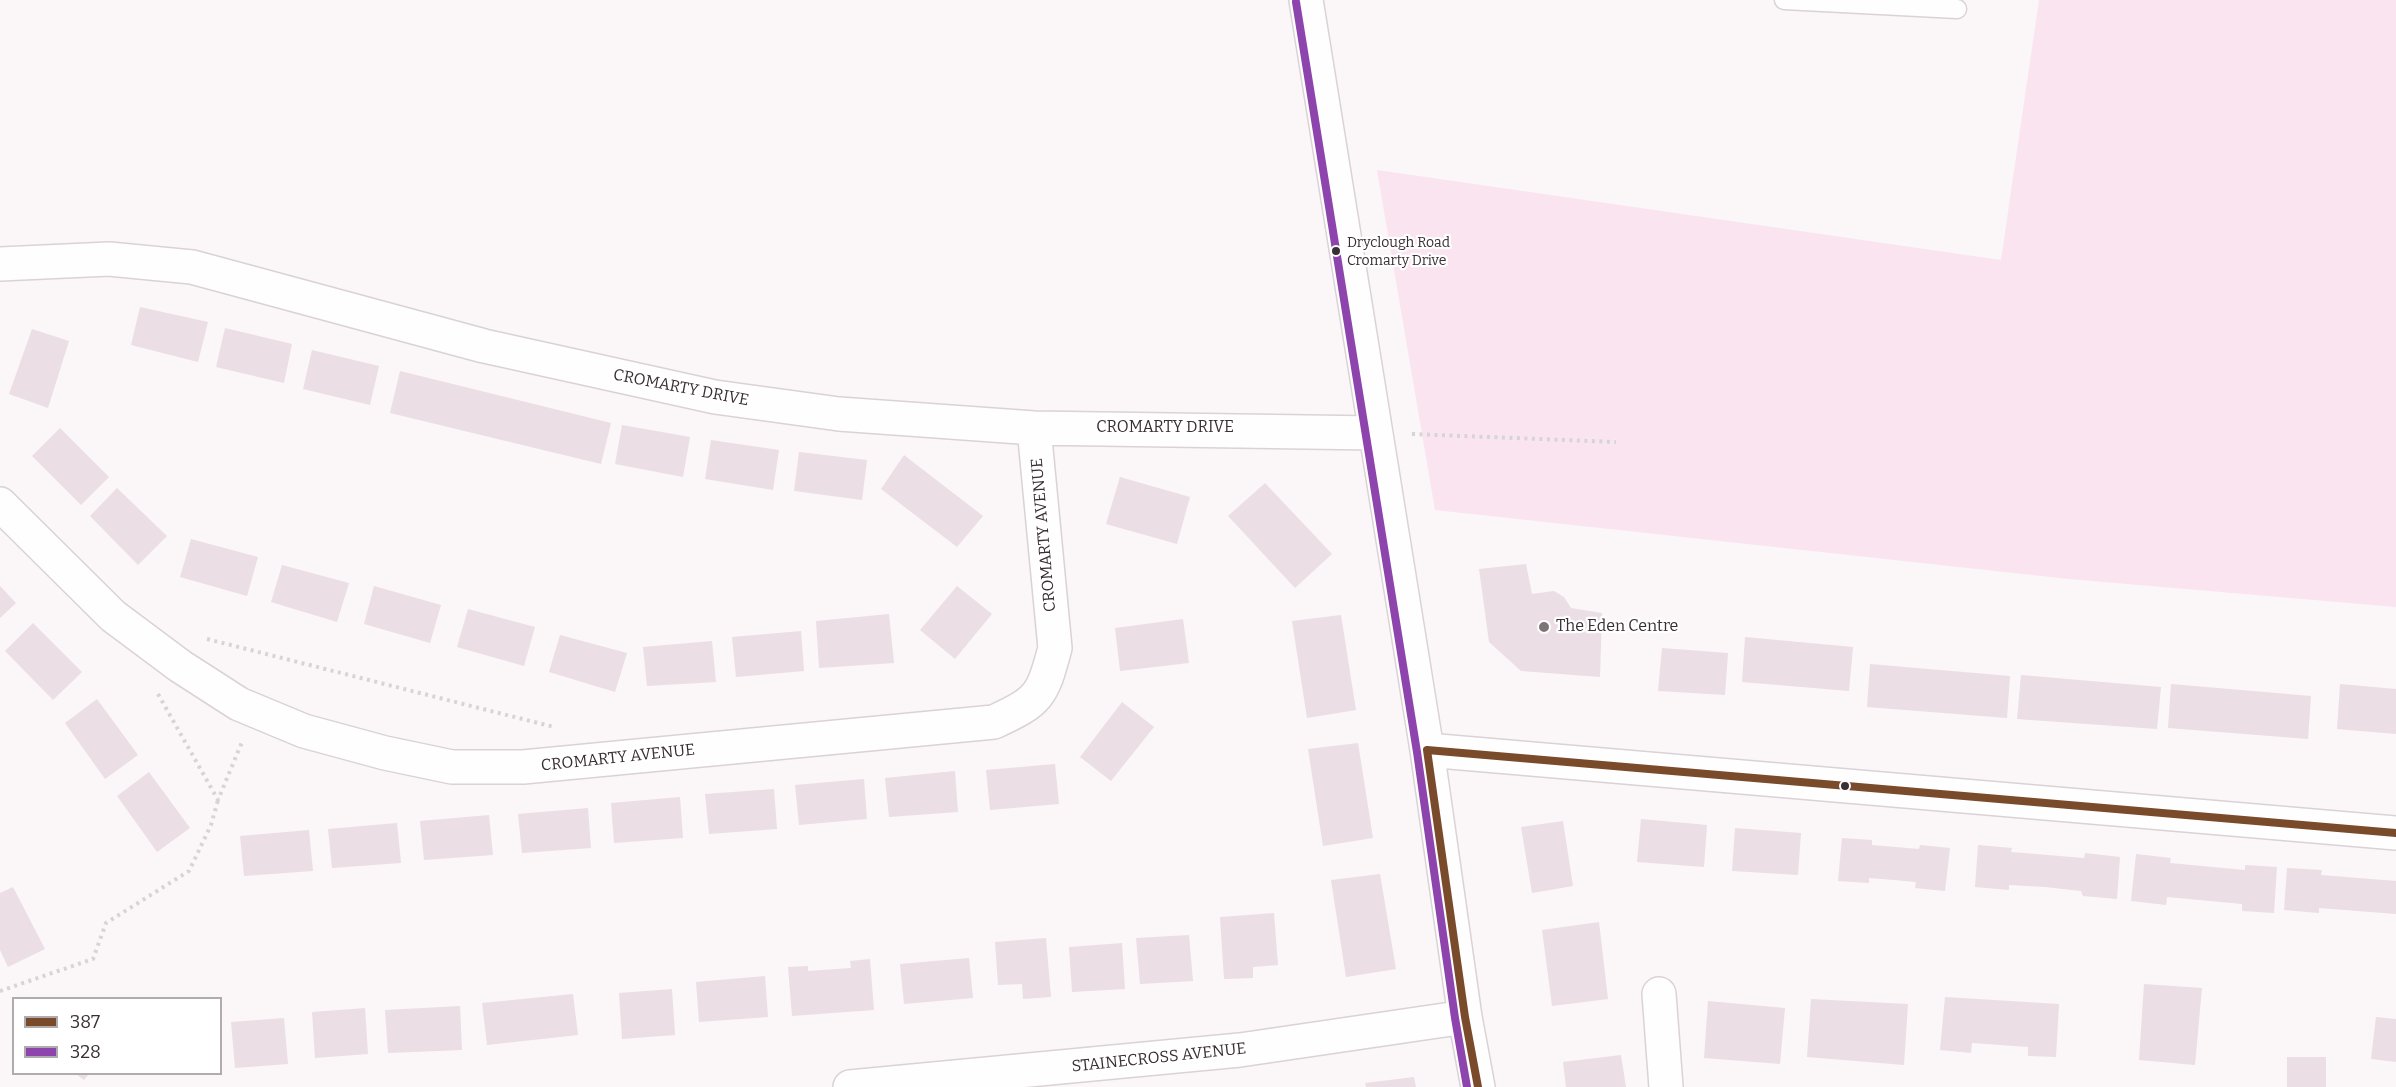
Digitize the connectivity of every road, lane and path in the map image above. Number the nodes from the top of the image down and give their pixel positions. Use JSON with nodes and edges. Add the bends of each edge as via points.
{"nodes":[{"id":1,"x":1306,"y":0,"type":"edge"},
{"id":2,"x":1784,"y":0,"type":"edge"},
{"id":3,"x":1957,"y":9,"type":"dead end"},
{"id":4,"x":0,"y":264,"type":"edge"},
{"id":5,"x":1034,"y":428,"type":"junction"},
{"id":6,"x":1376,"y":433,"type":"junction"},
{"id":7,"x":1617,"y":442,"type":"dead end"},
{"id":8,"x":0,"y":504,"type":"edge"},
{"id":9,"x":204,"y":639,"type":"dead end"},
{"id":10,"x":154,"y":687,"type":"dead end"},
{"id":11,"x":255,"y":711,"type":"junction"},
{"id":12,"x":558,"y":728,"type":"dead end"},
{"id":13,"x":1427,"y":750,"type":"junction"},
{"id":14,"x":218,"y":800,"type":"junction"},
{"id":15,"x":2396,"y":832,"type":"edge"},
{"id":16,"x":0,"y":991,"type":"edge"},
{"id":17,"x":1659,"y":994,"type":"dead end"},
{"id":18,"x":1465,"y":1017,"type":"junction"},
{"id":19,"x":850,"y":1087,"type":"edge"},
{"id":20,"x":1478,"y":1087,"type":"edge"},
{"id":21,"x":1666,"y":1087,"type":"edge"}],
"edges":[{"from":1,"to":6,"type":"street"},
{"from":2,"to":3,"type":"lane"},
{"from":4,"to":5,"type":"street","name":"CROMARTY DRIVE","via":[[109,259],[192,267],[484,346],[715,398],[839,414]]},
{"from":5,"to":6,"type":"street","name":"CROMARTY DRIVE"},
{"from":5,"to":11,"type":"street","name":"CROMARTY AVENUE","via":[[1055,648],[1046,682],[1028,706],[994,722],[523,767],[452,767],[304,731]]},
{"from":6,"to":7,"type":"path"},
{"from":6,"to":13,"type":"street"},
{"from":8,"to":11,"type":"street","name":"CROMARTY AVENUE","via":[[113,615],[180,666]]},
{"from":9,"to":12,"type":"path"},
{"from":10,"to":14,"type":"path"},
{"from":11,"to":14,"type":"path"},
{"from":13,"to":15,"type":"street"},
{"from":13,"to":18,"type":"street"},
{"from":14,"to":16,"type":"path","via":[[189,871],[106,923],[93,959]]},
{"from":17,"to":21,"type":"street"},
{"from":18,"to":19,"type":"street","name":"STAINECROSS AVENUE","via":[[1240,1050]]},
{"from":18,"to":20,"type":"street"}]}
